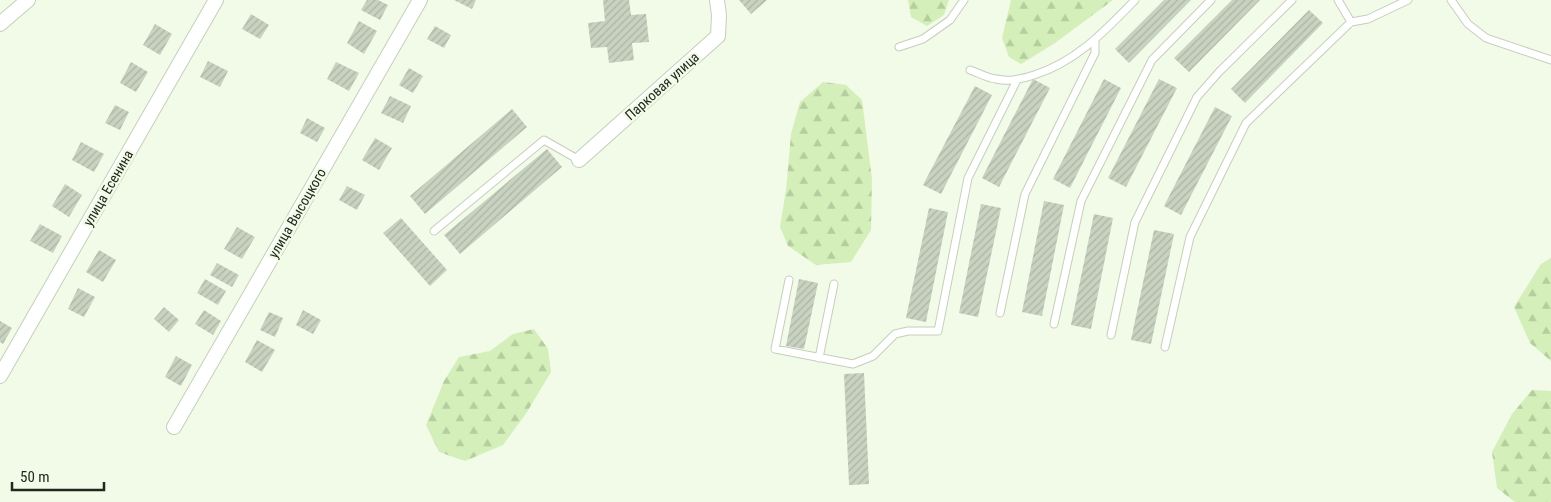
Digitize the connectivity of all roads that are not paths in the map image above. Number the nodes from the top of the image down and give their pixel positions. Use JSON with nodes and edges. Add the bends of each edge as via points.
{"nodes":[{"id":1,"x":28,"y":0,"type":"edge"},
{"id":2,"x":216,"y":0,"type":"edge"},
{"id":3,"x":420,"y":0,"type":"edge"},
{"id":4,"x":717,"y":0,"type":"edge"},
{"id":5,"x":964,"y":0,"type":"edge"},
{"id":6,"x":1135,"y":0,"type":"edge"},
{"id":7,"x":1211,"y":0,"type":"edge"},
{"id":8,"x":1292,"y":0,"type":"edge"},
{"id":9,"x":1338,"y":0,"type":"edge"},
{"id":10,"x":1408,"y":0,"type":"edge"},
{"id":11,"x":1451,"y":0,"type":"edge"},
{"id":12,"x":1351,"y":22,"type":"junction"},
{"id":13,"x":0,"y":24,"type":"edge"},
{"id":14,"x":1095,"y":41,"type":"junction"},
{"id":15,"x":899,"y":47,"type":"dead end"},
{"id":16,"x":1551,"y":60,"type":"edge"},
{"id":17,"x":970,"y":70,"type":"dead end"},
{"id":18,"x":1017,"y":80,"type":"junction"},
{"id":19,"x":579,"y":160,"type":"joint"},
{"id":20,"x":434,"y":232,"type":"dead end"},
{"id":21,"x":789,"y":280,"type":"dead end"},
{"id":22,"x":834,"y":284,"type":"dead end"},
{"id":23,"x":1000,"y":313,"type":"dead end"},
{"id":24,"x":1054,"y":324,"type":"dead end"},
{"id":25,"x":1111,"y":335,"type":"dead end"},
{"id":26,"x":1166,"y":348,"type":"dead end"},
{"id":27,"x":819,"y":358,"type":"junction"},
{"id":28,"x":0,"y":376,"type":"edge"},
{"id":29,"x":174,"y":427,"type":"dead end"}],
"edges":[{"from":1,"to":13,"type":"street"},
{"from":2,"to":28,"type":"street","name":"улица Есенина"},
{"from":3,"to":29,"type":"street","name":"улица Высоцкого"},
{"from":4,"to":19,"type":"street","name":"Парковая улица","via":[[718,36]]},
{"from":5,"to":15,"type":"lane","via":[[950,20],[923,39]]},
{"from":6,"to":14,"type":"lane"},
{"from":7,"to":24,"type":"lane","via":[[1152,60],[1081,201]]},
{"from":8,"to":25,"type":"lane","via":[[1197,98],[1135,222]]},
{"from":9,"to":12,"type":"lane"},
{"from":10,"to":12,"type":"lane","via":[[1368,19]]},
{"from":11,"to":16,"type":"lane","via":[[1468,24],[1486,38]]},
{"from":12,"to":26,"type":"lane","via":[[1246,123],[1190,237]]},
{"from":14,"to":18,"type":"lane","via":[[1067,62]]},
{"from":14,"to":23,"type":"lane","via":[[1095,53],[1025,194]]},
{"from":17,"to":18,"type":"lane","via":[[996,79]]},
{"from":18,"to":27,"type":"lane","via":[[968,178],[938,331],[895,334],[873,356],[853,364]]},
{"from":19,"to":20,"type":"lane","via":[[544,140]]},
{"from":21,"to":27,"type":"lane","via":[[775,349]]},
{"from":22,"to":27,"type":"lane"}]}
